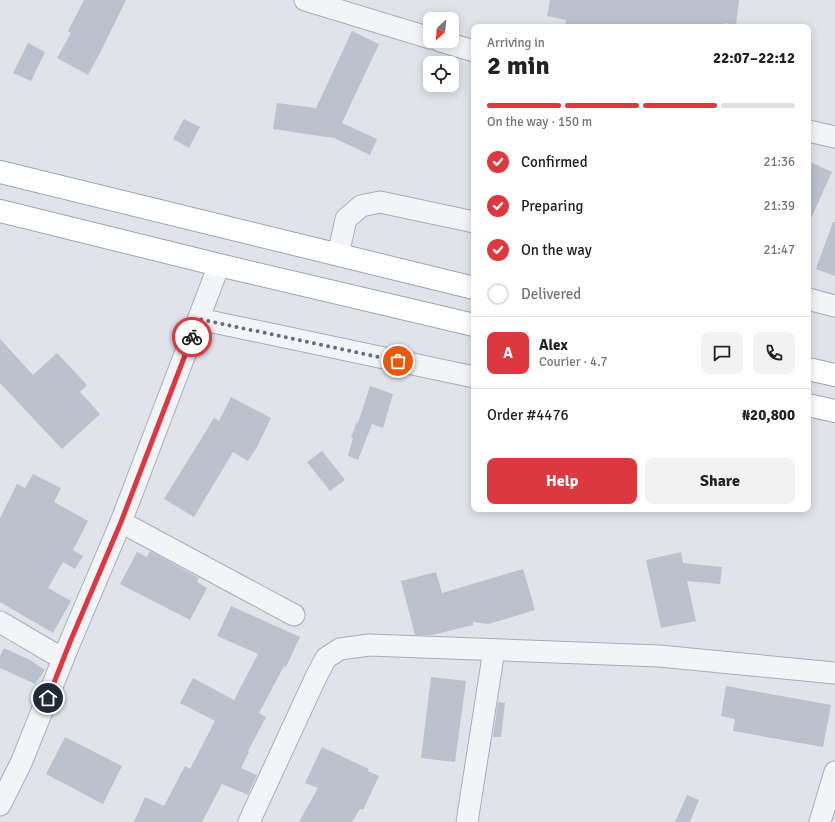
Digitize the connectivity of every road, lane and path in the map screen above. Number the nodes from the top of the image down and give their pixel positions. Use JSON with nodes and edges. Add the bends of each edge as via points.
{"nodes":[{"id":1,"x":304,"y":0,"type":"edge"},
{"id":2,"x":423,"y":36,"type":"edge"},
{"id":3,"x":459,"y":47,"type":"edge"},
{"id":4,"x":471,"y":50,"type":"edge"},
{"id":5,"x":811,"y":132,"type":"edge"},
{"id":6,"x":835,"y":137,"type":"edge"},
{"id":7,"x":0,"y":172,"type":"edge"},
{"id":8,"x":0,"y":211,"type":"edge"},
{"id":9,"x":471,"y":221,"type":"edge"},
{"id":10,"x":338,"y":255,"type":"junction"},
{"id":11,"x":219,"y":265,"type":"junction"},
{"id":12,"x":471,"y":287,"type":"edge"},
{"id":13,"x":811,"y":300,"type":"edge"},
{"id":14,"x":835,"y":306,"type":"edge"},
{"id":15,"x":199,"y":319,"type":"junction"},
{"id":16,"x":471,"y":324,"type":"edge"},
{"id":17,"x":811,"y":370,"type":"edge"},
{"id":18,"x":835,"y":375,"type":"edge"},
{"id":19,"x":471,"y":376,"type":"edge"},
{"id":20,"x":811,"y":406,"type":"edge"},
{"id":21,"x":835,"y":411,"type":"edge"},
{"id":22,"x":121,"y":522,"type":"junction"},
{"id":23,"x":294,"y":615,"type":"dead end"},
{"id":24,"x":0,"y":622,"type":"edge"},
{"id":25,"x":494,"y":650,"type":"junction"},
{"id":26,"x":64,"y":659,"type":"junction"},
{"id":27,"x":835,"y":673,"type":"edge"},
{"id":28,"x":835,"y":772,"type":"edge"},
{"id":29,"x":0,"y":805,"type":"edge"},
{"id":30,"x":249,"y":822,"type":"edge"},
{"id":31,"x":467,"y":822,"type":"edge"},
{"id":32,"x":820,"y":822,"type":"edge"}],
"edges":[{"from":1,"to":2,"type":"street"},
{"from":3,"to":4,"type":"street"},
{"from":5,"to":6,"type":"street"},
{"from":7,"to":10,"type":"main road"},
{"from":8,"to":11,"type":"main road"},
{"from":9,"to":10,"type":"street","via":[[380,202],[361,206],[346,219]]},
{"from":10,"to":12,"type":"main road"},
{"from":11,"to":15,"type":"street"},
{"from":11,"to":16,"type":"main road"},
{"from":13,"to":14,"type":"street"},
{"from":15,"to":19,"type":"street"},
{"from":15,"to":22,"type":"street"},
{"from":17,"to":18,"type":"main road"},
{"from":20,"to":21,"type":"main road"},
{"from":22,"to":23,"type":"street"},
{"from":22,"to":26,"type":"street"},
{"from":24,"to":26,"type":"street"},
{"from":25,"to":27,"type":"street","via":[[659,656]]},
{"from":25,"to":30,"type":"street","via":[[369,645],[340,649],[326,658]]},
{"from":25,"to":31,"type":"street"},
{"from":26,"to":29,"type":"street","via":[[21,763]]},
{"from":28,"to":32,"type":"street"}]}
